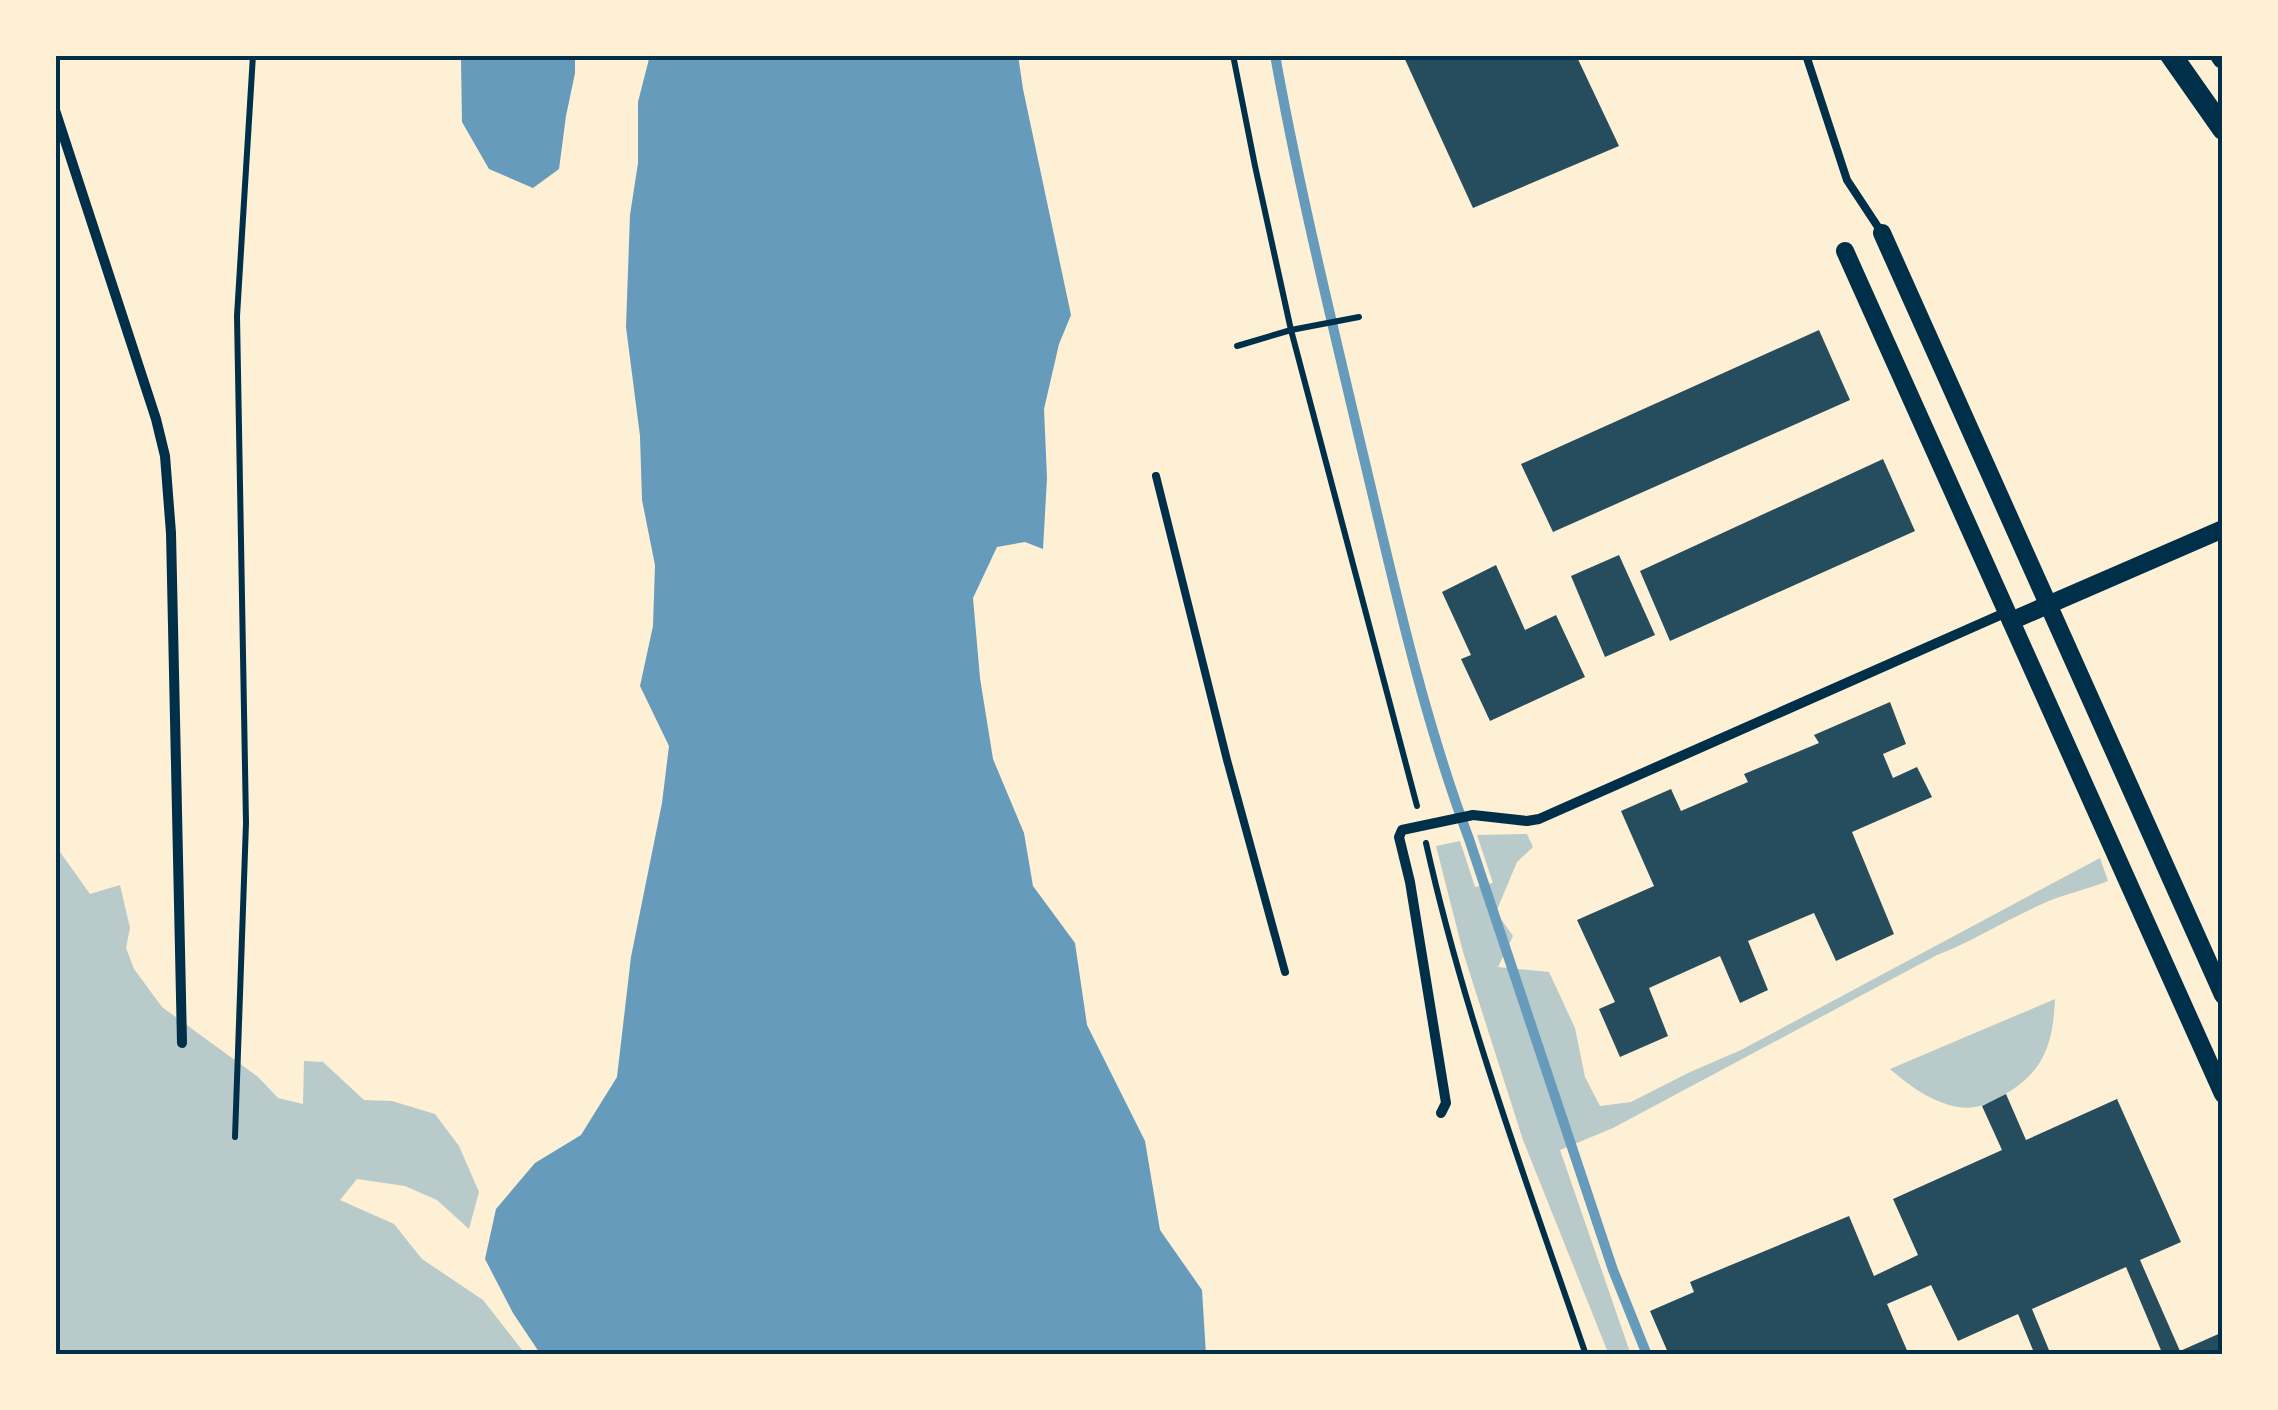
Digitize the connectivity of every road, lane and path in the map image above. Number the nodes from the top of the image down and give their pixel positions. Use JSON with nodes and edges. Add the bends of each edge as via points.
{"nodes":[{"id":1,"x":253,"y":55,"type":"edge"},
{"id":2,"x":1233,"y":55,"type":"edge"},
{"id":3,"x":1806,"y":55,"type":"edge"},
{"id":4,"x":2171,"y":55,"type":"edge"},
{"id":5,"x":55,"y":110,"type":"edge"},
{"id":6,"x":2223,"y":129,"type":"edge"},
{"id":7,"x":1882,"y":233,"type":"joint"},
{"id":8,"x":1845,"y":251,"type":"dead end"},
{"id":9,"x":1358,"y":317,"type":"dead end"},
{"id":10,"x":1291,"y":330,"type":"junction"},
{"id":11,"x":1237,"y":346,"type":"dead end"},
{"id":12,"x":1156,"y":476,"type":"dead end"},
{"id":13,"x":2223,"y":530,"type":"edge"},
{"id":14,"x":2048,"y":605,"type":"junction"},
{"id":15,"x":2009,"y":616,"type":"junction"},
{"id":16,"x":1422,"y":826,"type":"junction"},
{"id":17,"x":1285,"y":972,"type":"dead end"},
{"id":18,"x":2223,"y":995,"type":"edge"},
{"id":19,"x":182,"y":1043,"type":"dead end"},
{"id":20,"x":2223,"y":1094,"type":"edge"},
{"id":21,"x":1441,"y":1113,"type":"dead end"},
{"id":22,"x":235,"y":1137,"type":"dead end"},
{"id":23,"x":1586,"y":1355,"type":"edge"}],
"edges":[{"from":1,"to":22,"type":"path","via":[[237,316],[246,823]]},
{"from":2,"to":10,"type":"path"},
{"from":3,"to":7,"type":"lane","via":[[1847,180]]},
{"from":4,"to":6,"type":"main road"},
{"from":5,"to":19,"type":"street","via":[[165,456]]},
{"from":7,"to":14,"type":"street"},
{"from":8,"to":15,"type":"street"},
{"from":9,"to":10,"type":"path"},
{"from":10,"to":11,"type":"path"},
{"from":10,"to":16,"type":"path"},
{"from":12,"to":17,"type":"lane"},
{"from":13,"to":14,"type":"street"},
{"from":14,"to":15,"type":"street"},
{"from":14,"to":18,"type":"street"},
{"from":15,"to":16,"type":"street","via":[[1539,819],[1473,815]]},
{"from":15,"to":20,"type":"street"},
{"from":16,"to":21,"type":"street","via":[[1402,830],[1399,837],[1446,1104]]},
{"from":16,"to":23,"type":"path","via":[[1484,1055]]}]}
